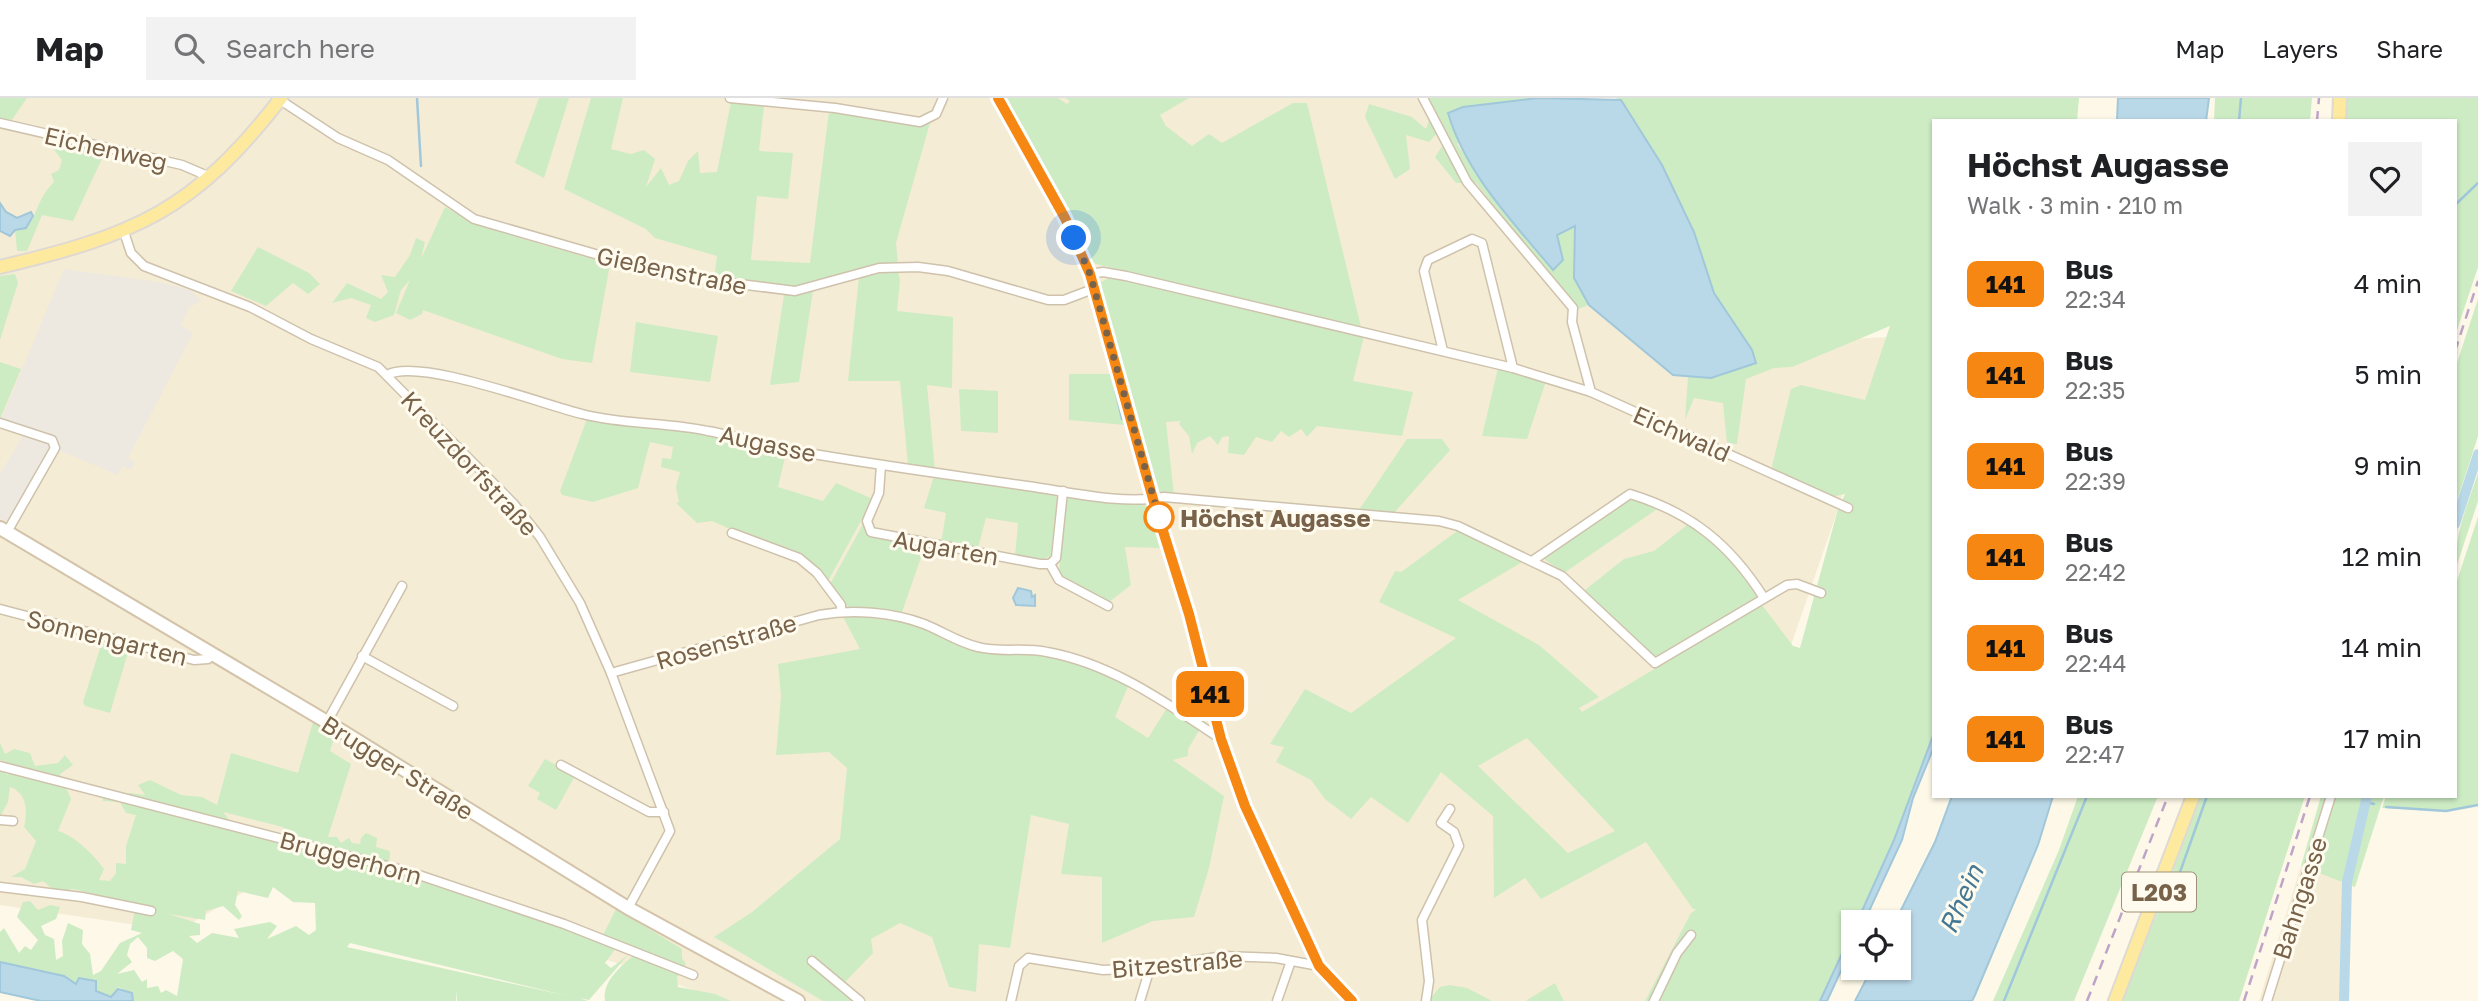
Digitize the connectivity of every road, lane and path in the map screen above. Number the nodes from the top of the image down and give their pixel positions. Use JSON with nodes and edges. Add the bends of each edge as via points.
{"nodes":[{"id":1,"x":279,"y":98,"type":"edge"},
{"id":2,"x":730,"y":98,"type":"edge"},
{"id":3,"x":943,"y":98,"type":"edge"},
{"id":4,"x":998,"y":98,"type":"edge"},
{"id":5,"x":1423,"y":98,"type":"edge"},
{"id":6,"x":2340,"y":98,"type":"edge"},
{"id":7,"x":2339,"y":119,"type":"edge"},
{"id":8,"x":0,"y":123,"type":"edge"},
{"id":9,"x":210,"y":177,"type":"junction"},
{"id":10,"x":124,"y":232,"type":"junction"},
{"id":11,"x":0,"y":267,"type":"edge"},
{"id":12,"x":1090,"y":274,"type":"junction"},
{"id":13,"x":1093,"y":289,"type":"junction"},
{"id":14,"x":1443,"y":351,"type":"junction"},
{"id":15,"x":1513,"y":368,"type":"junction"},
{"id":16,"x":387,"y":375,"type":"junction"},
{"id":17,"x":1591,"y":392,"type":"junction"},
{"id":18,"x":0,"y":423,"type":"edge"},
{"id":19,"x":881,"y":465,"type":"junction"},
{"id":20,"x":1063,"y":491,"type":"junction"},
{"id":21,"x":1153,"y":499,"type":"junction"},
{"id":22,"x":1848,"y":508,"type":"dead end"},
{"id":23,"x":3,"y":530,"type":"edge"},
{"id":24,"x":732,"y":533,"type":"dead end"},
{"id":25,"x":1532,"y":561,"type":"junction"},
{"id":26,"x":1050,"y":564,"type":"junction"},
{"id":27,"x":402,"y":586,"type":"dead end"},
{"id":28,"x":1821,"y":593,"type":"dead end"},
{"id":29,"x":1764,"y":598,"type":"junction"},
{"id":30,"x":1108,"y":606,"type":"dead end"},
{"id":31,"x":0,"y":609,"type":"edge"},
{"id":32,"x":841,"y":611,"type":"junction"},
{"id":33,"x":212,"y":655,"type":"junction"},
{"id":34,"x":362,"y":656,"type":"junction"},
{"id":35,"x":611,"y":673,"type":"junction"},
{"id":36,"x":453,"y":706,"type":"dead end"},
{"id":37,"x":327,"y":722,"type":"junction"},
{"id":38,"x":1221,"y":739,"type":"junction"},
{"id":39,"x":561,"y":765,"type":"dead end"},
{"id":40,"x":0,"y":766,"type":"edge"},
{"id":41,"x":2192,"y":798,"type":"edge"},
{"id":42,"x":2331,"y":798,"type":"edge"},
{"id":43,"x":1450,"y":808,"type":"dead end"},
{"id":44,"x":664,"y":812,"type":"junction"},
{"id":45,"x":0,"y":820,"type":"edge"},
{"id":46,"x":13,"y":821,"type":"dead end"},
{"id":47,"x":0,"y":887,"type":"edge"},
{"id":48,"x":628,"y":908,"type":"junction"},
{"id":49,"x":150,"y":911,"type":"dead end"},
{"id":50,"x":1691,"y":935,"type":"dead end"},
{"id":51,"x":812,"y":961,"type":"dead end"},
{"id":52,"x":1291,"y":961,"type":"junction"},
{"id":53,"x":1319,"y":966,"type":"junction"},
{"id":54,"x":1150,"y":968,"type":"junction"},
{"id":55,"x":693,"y":975,"type":"dead end"},
{"id":56,"x":797,"y":1001,"type":"edge"},
{"id":57,"x":860,"y":1001,"type":"edge"},
{"id":58,"x":1011,"y":1001,"type":"edge"},
{"id":59,"x":1140,"y":1001,"type":"edge"},
{"id":60,"x":1277,"y":1001,"type":"edge"},
{"id":61,"x":1352,"y":1001,"type":"edge"},
{"id":62,"x":1426,"y":1001,"type":"edge"},
{"id":63,"x":1654,"y":1001,"type":"edge"},
{"id":64,"x":2115,"y":1001,"type":"edge"},
{"id":65,"x":2267,"y":1001,"type":"edge"}],
"edges":[{"from":1,"to":9,"type":"main road","via":[[251,137]]},
{"from":1,"to":13,"type":"street","name":"Gießenstraße","via":[[338,138],[388,160],[474,219],[668,275],[795,290],[861,272],[906,267],[948,271],[1048,300],[1064,300]]},
{"from":2,"to":3,"type":"street","via":[[919,122],[936,114]]},
{"from":4,"to":12,"type":"street","via":[[1065,218]]},
{"from":5,"to":17,"type":"street","via":[[1467,182],[1573,308],[1572,322]]},
{"from":6,"to":7,"type":"main road"},
{"from":8,"to":9,"type":"street","name":"Eichenweg","via":[[182,165]]},
{"from":9,"to":10,"type":"main road","via":[[160,215]]},
{"from":10,"to":11,"type":"main road"},
{"from":10,"to":16,"type":"street","name":"Kreuzdorfstraße","via":[[131,253],[144,266],[250,307]]},
{"from":12,"to":13,"type":"street"},
{"from":12,"to":14,"type":"street","name":"Eichwald","via":[[1126,276]]},
{"from":13,"to":21,"type":"street"},
{"from":14,"to":15,"type":"street","name":"Eichwald"},
{"from":14,"to":15,"type":"street","via":[[1424,271],[1429,260],[1472,239],[1482,243]]},
{"from":15,"to":17,"type":"street","name":"Eichwald"},
{"from":16,"to":19,"type":"street","name":"Augasse","via":[[419,373],[519,394],[581,414],[706,430]]},
{"from":16,"to":35,"type":"street","name":"Kreuzdorfstraße","via":[[513,503],[540,537],[580,603]]},
{"from":17,"to":22,"type":"street","name":"Eichwald"},
{"from":18,"to":23,"type":"street","via":[[52,440],[55,447]]},
{"from":19,"to":20,"type":"street","name":"Augasse"},
{"from":19,"to":26,"type":"street","name":"Augarten","via":[[879,493],[867,521],[871,532]]},
{"from":20,"to":21,"type":"street","name":"Augasse"},
{"from":20,"to":26,"type":"street","via":[[1056,558]]},
{"from":21,"to":25,"type":"street","name":"Augasse","via":[[1439,521]]},
{"from":21,"to":38,"type":"street"},
{"from":23,"to":33,"type":"main road","name":"Brugger Straße"},
{"from":24,"to":32,"type":"street","via":[[799,558],[817,573]]},
{"from":25,"to":29,"type":"street","name":"Augasse","via":[[1562,576],[1655,663]]},
{"from":25,"to":29,"type":"street","via":[[1630,494],[1694,522],[1751,576]]},
{"from":26,"to":30,"type":"street","via":[[1059,580]]},
{"from":27,"to":34,"type":"street"},
{"from":28,"to":29,"type":"street","via":[[1797,584]]},
{"from":31,"to":33,"type":"street","name":"Sonnengarten","via":[[194,660]]},
{"from":32,"to":35,"type":"street","name":"Rosenstraße"},
{"from":32,"to":38,"type":"street","name":"Rosenstraße","via":[[922,624],[977,648],[1034,650],[1083,660],[1144,689]]},
{"from":33,"to":37,"type":"main road","name":"Brugger Straße"},
{"from":34,"to":36,"type":"street"},
{"from":34,"to":37,"type":"street"},
{"from":35,"to":44,"type":"street","name":"Kreuzdorfstraße"},
{"from":37,"to":48,"type":"main road","name":"Brugger Straße"},
{"from":38,"to":53,"type":"street","via":[[1245,806]]},
{"from":39,"to":44,"type":"street","via":[[649,813]]},
{"from":40,"to":55,"type":"street","name":"Bruggerhorn","via":[[410,872],[564,923]]},
{"from":41,"to":64,"type":"main road","number":"L203"},
{"from":42,"to":65,"type":"street","name":"Bahngasse"},
{"from":43,"to":62,"type":"street","via":[[1441,823],[1454,832],[1459,846],[1422,920],[1429,981]]},
{"from":44,"to":48,"type":"street","name":"Kreuzdorfstraße","via":[[670,831],[667,841]]},
{"from":45,"to":46,"type":"street"},
{"from":47,"to":49,"type":"street"},
{"from":48,"to":56,"type":"main road","name":"Brugger Straße"},
{"from":50,"to":63,"type":"street"},
{"from":51,"to":57,"type":"street"},
{"from":52,"to":53,"type":"street","name":"Bitzestraße"},
{"from":52,"to":54,"type":"street","name":"Bitzestraße","via":[[1223,956]]},
{"from":52,"to":60,"type":"street"},
{"from":53,"to":61,"type":"street"},
{"from":54,"to":58,"type":"street","name":"Bitzestraße","via":[[1090,970],[1028,958],[1019,966]]},
{"from":54,"to":59,"type":"street"}]}
